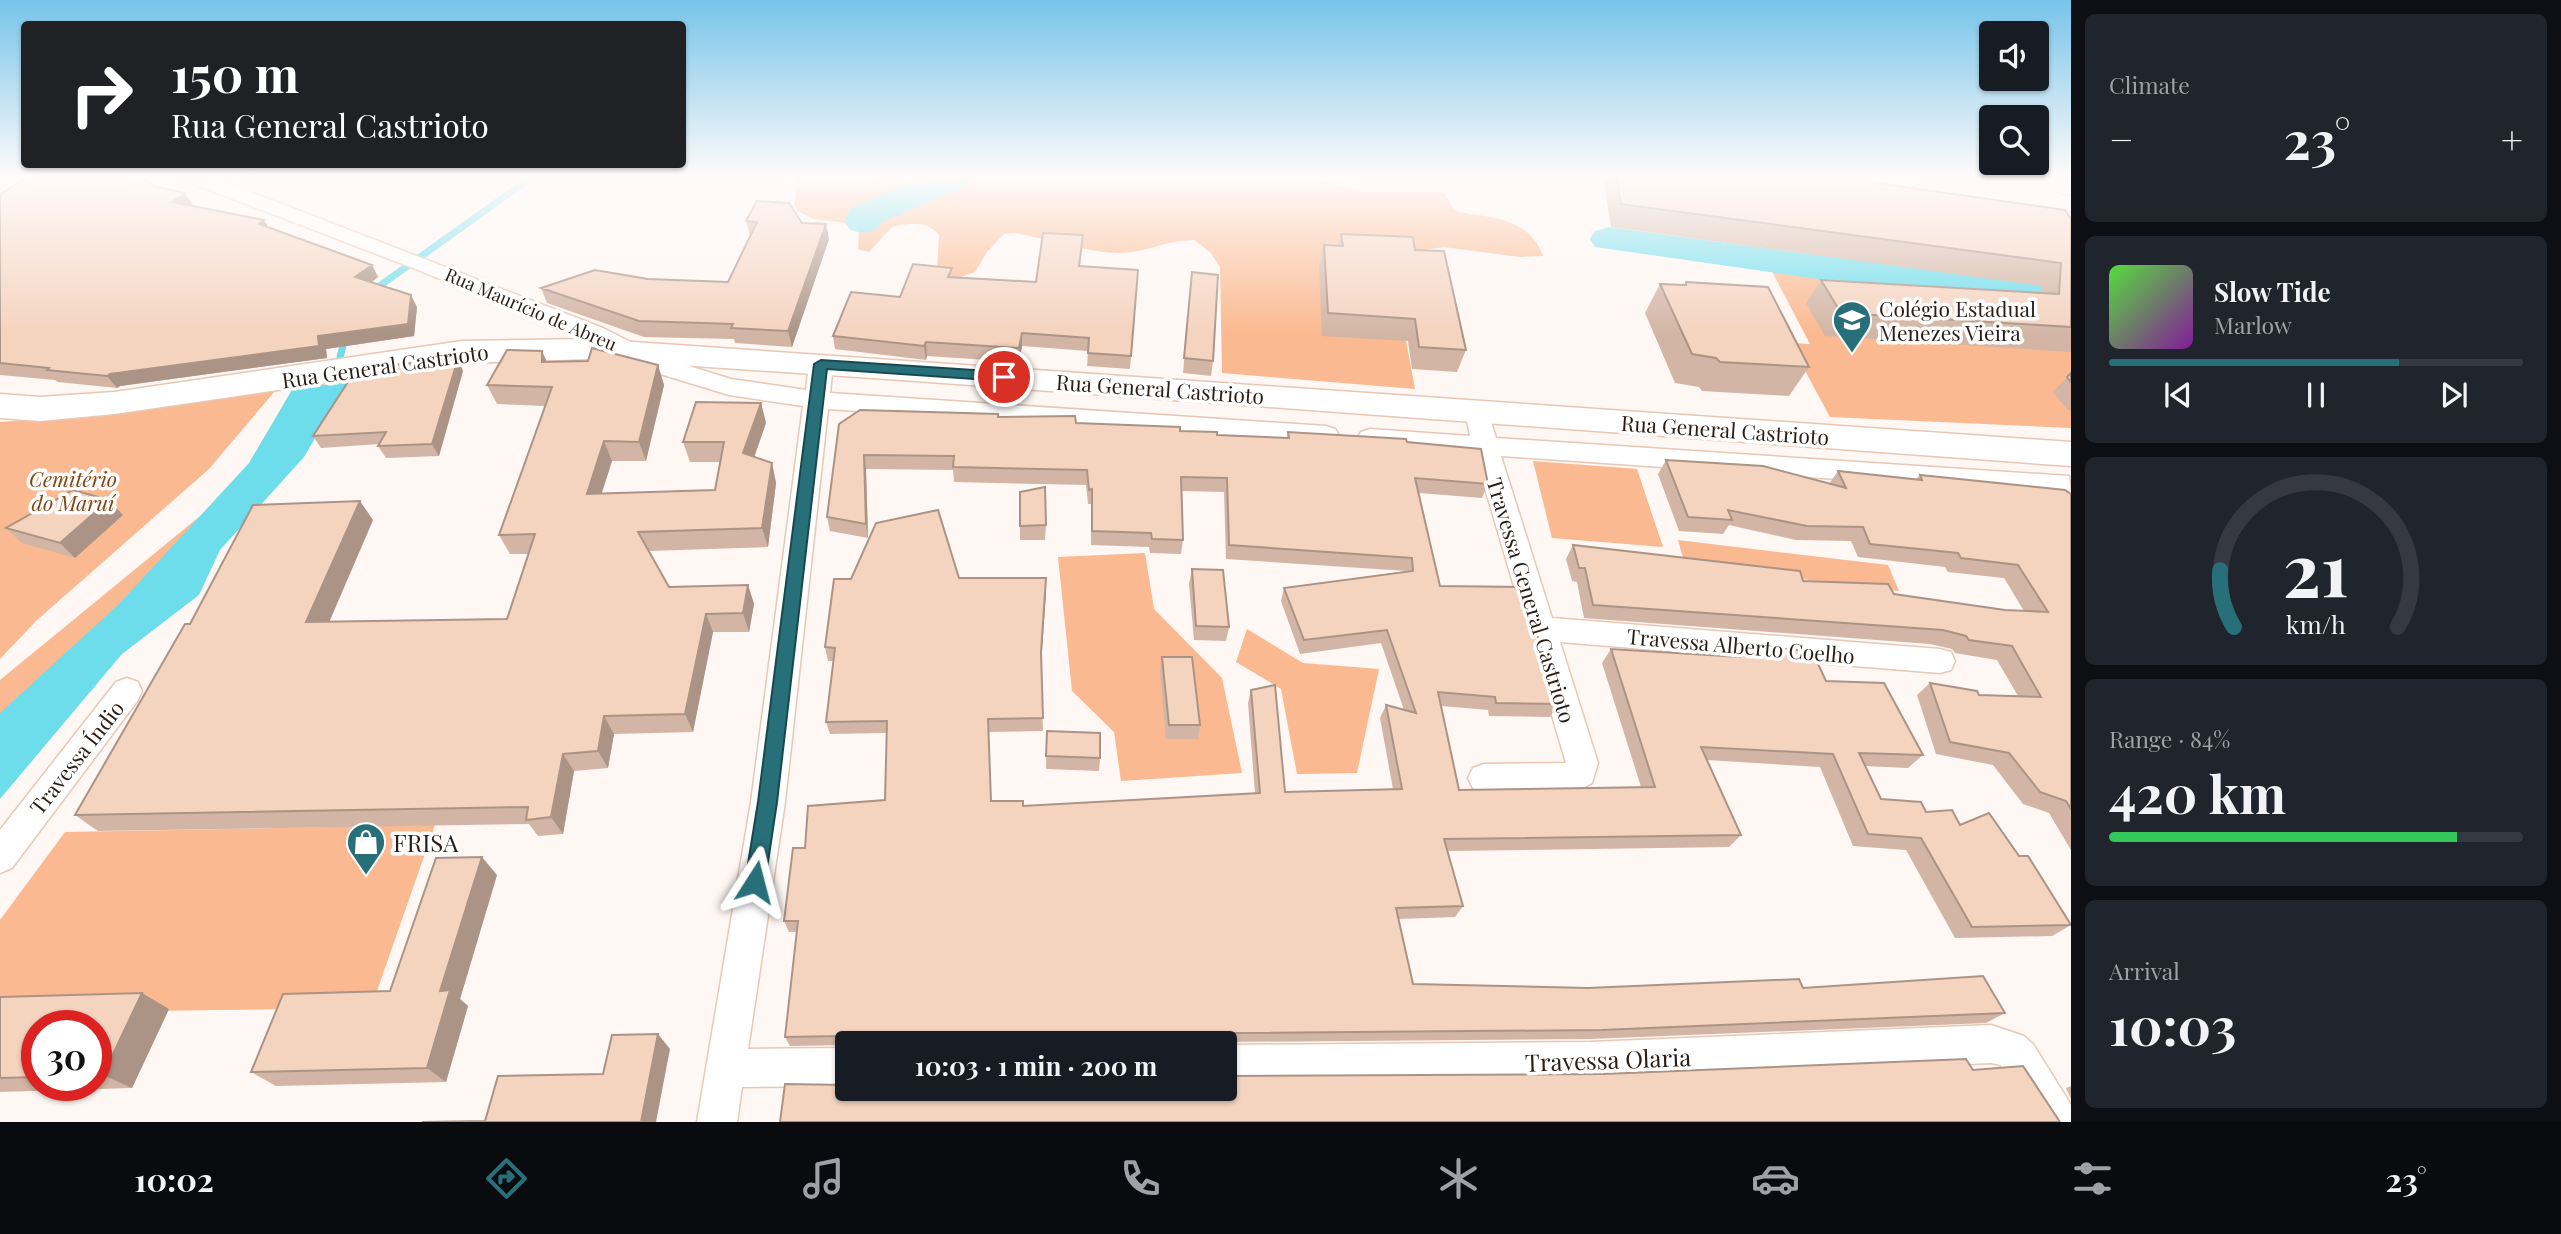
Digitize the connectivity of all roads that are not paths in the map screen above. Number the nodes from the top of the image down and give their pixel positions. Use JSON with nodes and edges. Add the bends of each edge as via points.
{"nodes":[{"id":1,"x":331,"y":229,"type":"edge"},
{"id":2,"x":634,"y":353,"type":"junction"},
{"id":3,"x":821,"y":364,"type":"junction"},
{"id":4,"x":816,"y":400,"type":"junction"},
{"id":5,"x":0,"y":406,"type":"edge"},
{"id":6,"x":1477,"y":411,"type":"junction"},
{"id":7,"x":1485,"y":446,"type":"junction"},
{"id":8,"x":2065,"y":470,"type":"edge"},
{"id":9,"x":1542,"y":629,"type":"junction"},
{"id":10,"x":1940,"y":661,"type":"dead end"},
{"id":11,"x":127,"y":691,"type":"dead end"},
{"id":12,"x":1484,"y":778,"type":"dead end"},
{"id":13,"x":0,"y":857,"type":"edge"},
{"id":14,"x":1237,"y":1064,"type":"edge"},
{"id":15,"x":835,"y":1067,"type":"edge"},
{"id":16,"x":725,"y":1068,"type":"junction"},
{"id":17,"x":717,"y":1122,"type":"edge"},
{"id":18,"x":2059,"y":1122,"type":"edge"}],
"edges":[{"from":1,"to":2,"type":"street","name":"Rua Maurício de Abreu","via":[[595,333]]},
{"from":2,"to":3,"type":"main road","name":"Rua General Castrioto"},
{"from":2,"to":4,"type":"street","name":"Rua Maurício de Abreu","via":[[729,387]]},
{"from":2,"to":5,"type":"main road","name":"Rua General Castrioto","via":[[590,349],[462,352],[114,403],[40,409]]},
{"from":3,"to":4,"type":"street"},
{"from":3,"to":6,"type":"main road","name":"Rua General Castrioto"},
{"from":4,"to":7,"type":"street","name":"Rua Maurício de Abreu"},
{"from":4,"to":16,"type":"street","via":[[768,802]]},
{"from":6,"to":7,"type":"street","name":"Travessa General Castrioto"},
{"from":6,"to":8,"type":"main road","name":"Rua General Castrioto"},
{"from":7,"to":8,"type":"street","name":"Rua Maurício de Abreu"},
{"from":7,"to":9,"type":"street","name":"Travessa General Castrioto"},
{"from":9,"to":10,"type":"street","name":"Travessa Alberto Coelho"},
{"from":9,"to":12,"type":"street","name":"Travessa General Castrioto","via":[[1582,763],[1581,773],[1566,779]]},
{"from":11,"to":13,"type":"street","name":"Travessa Índio"},
{"from":14,"to":18,"type":"street","name":"Travessa Olaria","via":[[1591,1061],[1991,1044],[2011,1049],[2019,1058]]},
{"from":15,"to":16,"type":"street"},
{"from":16,"to":17,"type":"street"}]}
